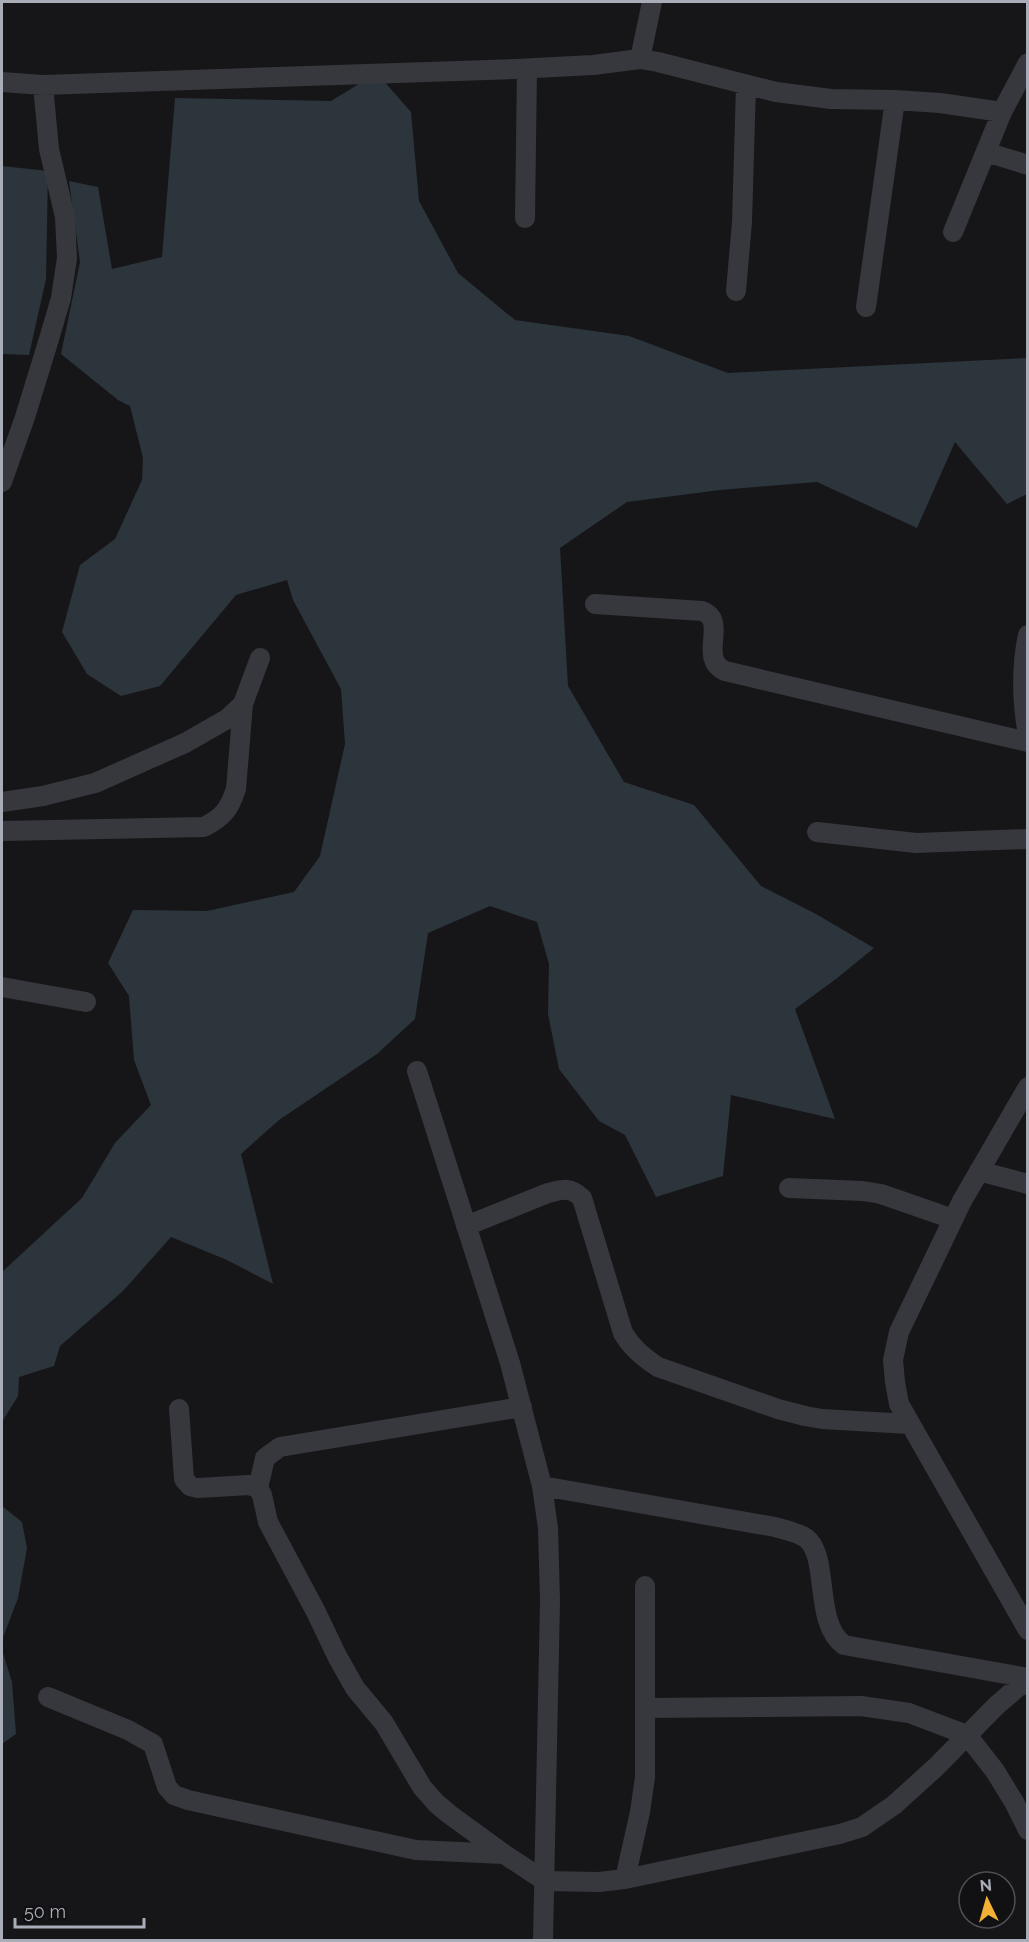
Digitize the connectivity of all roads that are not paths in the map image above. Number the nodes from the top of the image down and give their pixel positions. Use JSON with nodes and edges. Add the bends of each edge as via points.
{"nodes":[{"id":1,"x":652,"y":2,"type":"edge"},
{"id":2,"x":640,"y":59,"type":"junction"},
{"id":3,"x":1028,"y":63,"type":"edge"},
{"id":4,"x":527,"y":69,"type":"junction"},
{"id":5,"x":2,"y":82,"type":"edge"},
{"id":6,"x":43,"y":85,"type":"junction"},
{"id":7,"x":746,"y":86,"type":"junction"},
{"id":8,"x":895,"y":100,"type":"junction"},
{"id":9,"x":1002,"y":112,"type":"junction"},
{"id":10,"x":986,"y":152,"type":"junction"},
{"id":11,"x":1028,"y":165,"type":"edge"},
{"id":12,"x":525,"y":218,"type":"dead end"},
{"id":13,"x":953,"y":232,"type":"dead end"},
{"id":14,"x":736,"y":291,"type":"dead end"},
{"id":15,"x":866,"y":307,"type":"dead end"},
{"id":16,"x":2,"y":482,"type":"edge"},
{"id":17,"x":595,"y":604,"type":"dead end"},
{"id":18,"x":1028,"y":635,"type":"edge"},
{"id":19,"x":260,"y":658,"type":"dead end"},
{"id":20,"x":243,"y":704,"type":"junction"},
{"id":21,"x":1028,"y":735,"type":"edge"},
{"id":22,"x":1028,"y":742,"type":"edge"},
{"id":23,"x":2,"y":802,"type":"edge"},
{"id":24,"x":2,"y":831,"type":"edge"},
{"id":25,"x":817,"y":832,"type":"dead end"},
{"id":26,"x":1028,"y":839,"type":"edge"},
{"id":27,"x":2,"y":987,"type":"edge"},
{"id":28,"x":86,"y":1002,"type":"dead end"},
{"id":29,"x":417,"y":1071,"type":"dead end"},
{"id":30,"x":1028,"y":1087,"type":"edge"},
{"id":31,"x":979,"y":1171,"type":"junction"},
{"id":32,"x":1028,"y":1184,"type":"edge"},
{"id":33,"x":789,"y":1188,"type":"dead end"},
{"id":34,"x":953,"y":1219,"type":"junction"},
{"id":35,"x":466,"y":1226,"type":"junction"},
{"id":36,"x":522,"y":1407,"type":"junction"},
{"id":37,"x":179,"y":1409,"type":"dead end"},
{"id":38,"x":909,"y":1424,"type":"junction"},
{"id":39,"x":542,"y":1486,"type":"junction"},
{"id":40,"x":258,"y":1488,"type":"junction"},
{"id":41,"x":645,"y":1586,"type":"dead end"},
{"id":42,"x":1028,"y":1630,"type":"edge"},
{"id":43,"x":1028,"y":1678,"type":"edge"},
{"id":44,"x":1028,"y":1683,"type":"edge"},
{"id":45,"x":48,"y":1697,"type":"dead end"},
{"id":46,"x":645,"y":1708,"type":"junction"},
{"id":47,"x":967,"y":1735,"type":"junction"},
{"id":48,"x":1028,"y":1830,"type":"edge"},
{"id":49,"x":504,"y":1854,"type":"junction"},
{"id":50,"x":625,"y":1879,"type":"junction"},
{"id":51,"x":545,"y":1881,"type":"junction"},
{"id":52,"x":543,"y":1941,"type":"edge"}],
"edges":[{"from":1,"to":2,"type":"street"},
{"from":2,"to":4,"type":"street"},
{"from":2,"to":7,"type":"street"},
{"from":3,"to":9,"type":"street"},
{"from":4,"to":6,"type":"street"},
{"from":4,"to":12,"type":"street"},
{"from":5,"to":6,"type":"street"},
{"from":6,"to":16,"type":"street","via":[[49,149],[65,217],[67,258],[49,339]]},
{"from":7,"to":8,"type":"street","via":[[831,99]]},
{"from":7,"to":14,"type":"street"},
{"from":8,"to":9,"type":"street"},
{"from":8,"to":15,"type":"street"},
{"from":9,"to":10,"type":"street"},
{"from":10,"to":11,"type":"street"},
{"from":10,"to":13,"type":"street"},
{"from":17,"to":22,"type":"street","via":[[702,611],[713,620],[712,659],[725,671]]},
{"from":18,"to":21,"type":"street","via":[[1023,696]]},
{"from":19,"to":20,"type":"street"},
{"from":20,"to":23,"type":"street","via":[[227,719],[185,742],[95,783]]},
{"from":20,"to":24,"type":"street","via":[[236,789],[222,816],[204,827]]},
{"from":25,"to":26,"type":"street","via":[[916,843]]},
{"from":27,"to":28,"type":"street"},
{"from":29,"to":35,"type":"street"},
{"from":30,"to":31,"type":"street"},
{"from":31,"to":32,"type":"street"},
{"from":31,"to":34,"type":"street"},
{"from":33,"to":34,"type":"street","via":[[881,1194]]},
{"from":34,"to":38,"type":"street","via":[[899,1332],[893,1360],[894,1382]]},
{"from":35,"to":36,"type":"street"},
{"from":35,"to":38,"type":"street","via":[[548,1192],[573,1190],[582,1198],[623,1333],[644,1358],[658,1367],[778,1409],[822,1419]]},
{"from":36,"to":39,"type":"street"},
{"from":36,"to":40,"type":"street","via":[[280,1447],[266,1458]]},
{"from":37,"to":40,"type":"street","via":[[182,1467],[190,1486]]},
{"from":38,"to":42,"type":"street"},
{"from":39,"to":43,"type":"street","via":[[793,1532],[807,1539],[816,1553],[828,1624],[835,1639],[844,1645]]},
{"from":39,"to":51,"type":"street","via":[[550,1558]]},
{"from":40,"to":49,"type":"street","via":[[268,1522],[337,1656],[422,1787],[449,1814]]},
{"from":41,"to":46,"type":"street"},
{"from":44,"to":47,"type":"street","via":[[997,1705]]},
{"from":45,"to":49,"type":"street","via":[[153,1744],[167,1787],[174,1795],[188,1800],[416,1850]]},
{"from":46,"to":47,"type":"street","via":[[861,1706],[909,1713]]},
{"from":46,"to":50,"type":"street","via":[[645,1777]]},
{"from":47,"to":48,"type":"street","via":[[995,1771]]},
{"from":47,"to":50,"type":"street","via":[[894,1805],[862,1827]]},
{"from":49,"to":51,"type":"street"},
{"from":50,"to":51,"type":"street"},
{"from":51,"to":52,"type":"street"}]}
